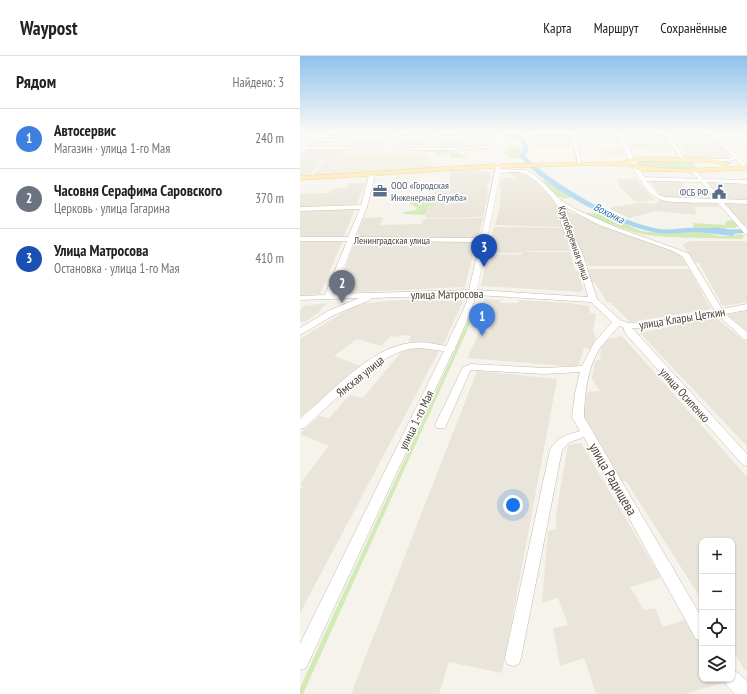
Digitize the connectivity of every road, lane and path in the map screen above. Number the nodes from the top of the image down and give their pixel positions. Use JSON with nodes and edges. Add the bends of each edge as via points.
{"nodes":[{"id":1,"x":633,"y":160,"type":"edge"},
{"id":2,"x":692,"y":160,"type":"edge"},
{"id":3,"x":628,"y":161,"type":"edge"},
{"id":4,"x":716,"y":161,"type":"edge"},
{"id":5,"x":733,"y":161,"type":"edge"},
{"id":6,"x":580,"y":163,"type":"joint"},
{"id":7,"x":614,"y":163,"type":"junction"},
{"id":8,"x":746,"y":166,"type":"edge"},
{"id":9,"x":498,"y":167,"type":"junction"},
{"id":10,"x":637,"y":168,"type":"junction"},
{"id":11,"x":718,"y":169,"type":"junction"},
{"id":12,"x":695,"y":170,"type":"junction"},
{"id":13,"x":372,"y":175,"type":"junction"},
{"id":14,"x":300,"y":178,"type":"edge"},
{"id":15,"x":643,"y":179,"type":"junction"},
{"id":16,"x":701,"y":181,"type":"junction"},
{"id":17,"x":747,"y":182,"type":"edge"},
{"id":18,"x":719,"y":201,"type":"junction"},
{"id":19,"x":559,"y":202,"type":"junction"},
{"id":20,"x":747,"y":202,"type":"edge"},
{"id":21,"x":364,"y":207,"type":"junction"},
{"id":22,"x":300,"y":209,"type":"edge"},
{"id":23,"x":573,"y":211,"type":"junction"},
{"id":24,"x":564,"y":212,"type":"junction"},
{"id":25,"x":747,"y":233,"type":"edge"},
{"id":26,"x":300,"y":239,"type":"edge"},
{"id":27,"x":351,"y":239,"type":"junction"},
{"id":28,"x":484,"y":240,"type":"junction"},
{"id":29,"x":472,"y":293,"type":"junction"},
{"id":30,"x":331,"y":296,"type":"junction"},
{"id":31,"x":372,"y":296,"type":"junction"},
{"id":32,"x":300,"y":298,"type":"edge"},
{"id":33,"x":593,"y":300,"type":"junction"},
{"id":34,"x":747,"y":307,"type":"edge"},
{"id":35,"x":720,"y":312,"type":"junction"},
{"id":36,"x":331,"y":313,"type":"junction"},
{"id":37,"x":622,"y":324,"type":"junction"},
{"id":38,"x":300,"y":332,"type":"edge"},
{"id":39,"x":747,"y":337,"type":"edge"},
{"id":40,"x":451,"y":349,"type":"junction"},
{"id":41,"x":586,"y":369,"type":"junction"},
{"id":42,"x":300,"y":425,"type":"edge"},
{"id":43,"x":441,"y":425,"type":"dead end"},
{"id":44,"x":585,"y":433,"type":"junction"},
{"id":45,"x":747,"y":462,"type":"edge"},
{"id":46,"x":699,"y":627,"type":"edge"},
{"id":47,"x":513,"y":658,"type":"dead end"},
{"id":48,"x":300,"y":662,"type":"edge"}],
"edges":[{"from":1,"to":10,"type":"street"},
{"from":2,"to":12,"type":"street"},
{"from":3,"to":7,"type":"main road"},
{"from":4,"to":11,"type":"street","via":[[723,166]]},
{"from":5,"to":11,"type":"street"},
{"from":6,"to":7,"type":"main road"},
{"from":6,"to":9,"type":"main road"},
{"from":7,"to":10,"type":"main road"},
{"from":8,"to":11,"type":"main road"},
{"from":9,"to":13,"type":"main road","via":[[445,168]]},
{"from":9,"to":19,"type":"street","name":"Крутобережная улица","via":[[524,171],[534,177]]},
{"from":9,"to":28,"type":"street","name":"улица 1-го Мая"},
{"from":10,"to":12,"type":"main road"},
{"from":10,"to":15,"type":"street"},
{"from":11,"to":12,"type":"main road"},
{"from":12,"to":16,"type":"street"},
{"from":13,"to":14,"type":"main road"},
{"from":13,"to":21,"type":"street"},
{"from":15,"to":16,"type":"street"},
{"from":15,"to":18,"type":"street","via":[[656,196],[662,199]]},
{"from":16,"to":17,"type":"street"},
{"from":16,"to":18,"type":"street"},
{"from":18,"to":20,"type":"street"},
{"from":18,"to":25,"type":"street"},
{"from":19,"to":23,"type":"street"},
{"from":19,"to":24,"type":"street","name":"Крутобережная улица"},
{"from":21,"to":22,"type":"street"},
{"from":21,"to":27,"type":"street"},
{"from":23,"to":24,"type":"street"},
{"from":23,"to":35,"type":"street","via":[[686,256]]},
{"from":24,"to":33,"type":"street","name":"Крутобережная улица","via":[[566,227],[578,252]]},
{"from":26,"to":27,"type":"street","name":"Ленинградская улица"},
{"from":27,"to":28,"type":"street","name":"Ленинградская улица"},
{"from":27,"to":30,"type":"street"},
{"from":28,"to":29,"type":"street","name":"улица 1-го Мая"},
{"from":29,"to":31,"type":"street","name":"улица Матросова"},
{"from":29,"to":33,"type":"street","name":"улица Матросова"},
{"from":29,"to":40,"type":"street","name":"улица 1-го Мая"},
{"from":30,"to":31,"type":"street","name":"улица Матросова"},
{"from":30,"to":32,"type":"street","name":"улица Матросова"},
{"from":30,"to":36,"type":"street"},
{"from":31,"to":36,"type":"street"},
{"from":33,"to":37,"type":"street"},
{"from":34,"to":35,"type":"street","name":"улица Клары Цеткин"},
{"from":35,"to":37,"type":"street","name":"улица Клары Цеткин","via":[[652,325]]},
{"from":35,"to":39,"type":"street"},
{"from":36,"to":38,"type":"street"},
{"from":37,"to":41,"type":"street","name":"улица Радищева","via":[[592,353]]},
{"from":37,"to":45,"type":"street","name":"улица Осипенко"},
{"from":40,"to":42,"type":"street","name":"Ямская улица","via":[[408,346],[394,350],[372,363]]},
{"from":40,"to":48,"type":"street","name":"улица 1-го Мая"},
{"from":41,"to":43,"type":"street","via":[[545,371],[471,367],[466,369]]},
{"from":41,"to":44,"type":"street","name":"улица Радищева","via":[[578,417]]},
{"from":44,"to":46,"type":"street","name":"улица Радищева"},
{"from":44,"to":47,"type":"street","via":[[564,439],[556,450]]}]}
